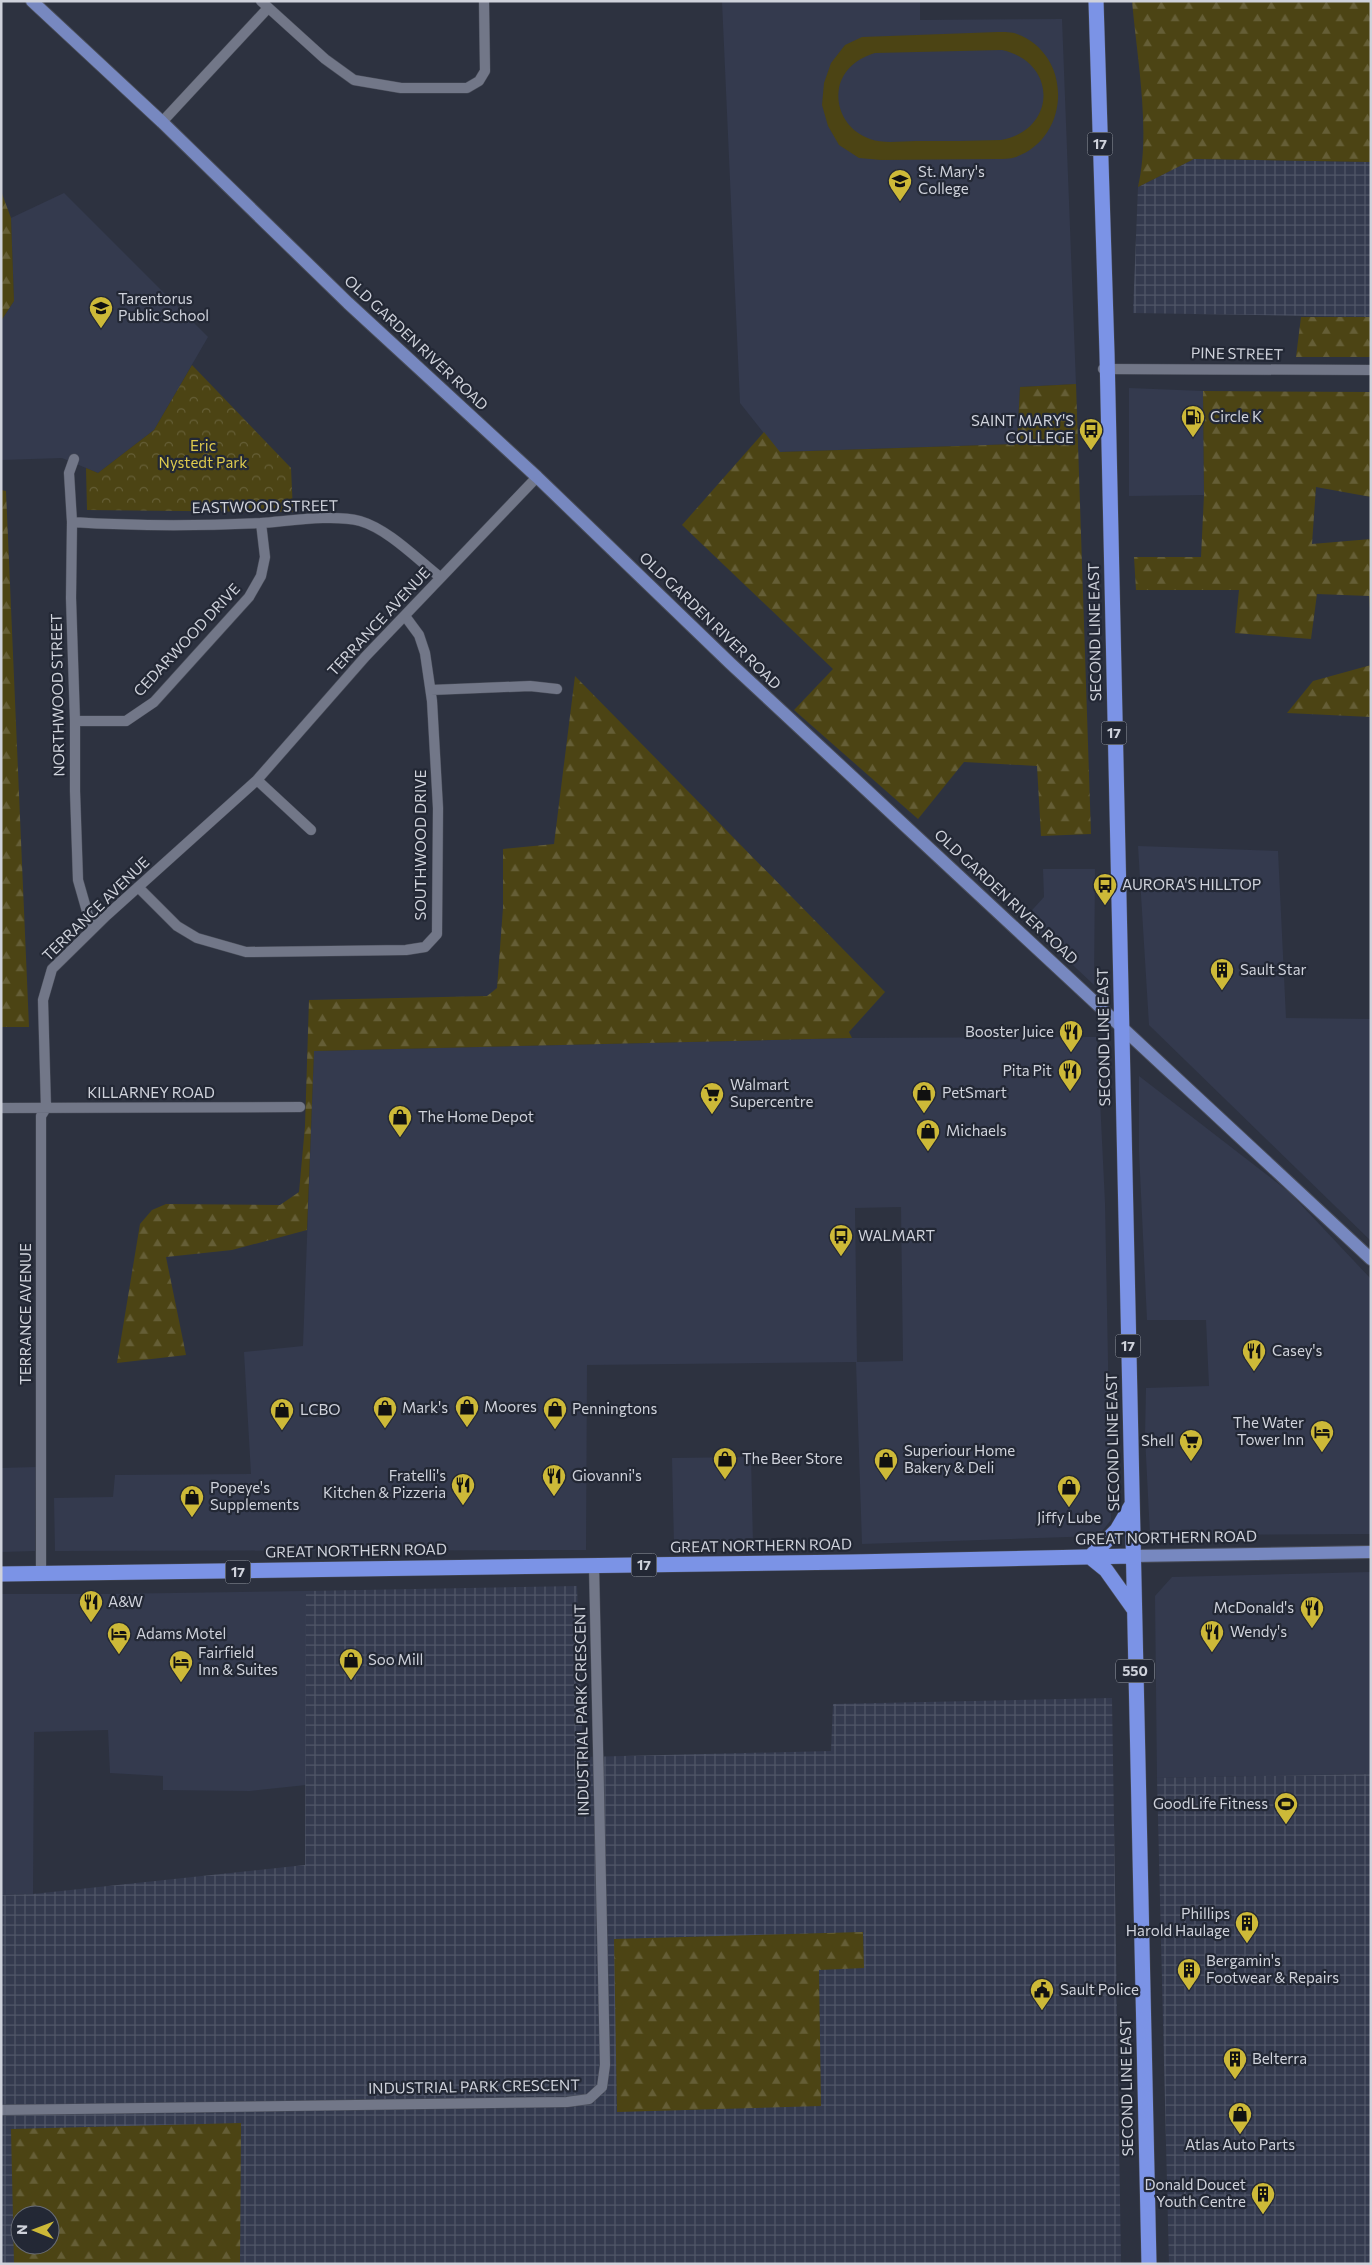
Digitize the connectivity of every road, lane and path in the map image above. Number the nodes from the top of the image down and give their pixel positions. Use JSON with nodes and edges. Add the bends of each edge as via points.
{"nodes":[{"id":1,"x":32,"y":1,"type":"edge"},
{"id":2,"x":484,"y":1,"type":"edge"},
{"id":3,"x":1096,"y":1,"type":"edge"},
{"id":4,"x":264,"y":4,"type":"edge"},
{"id":5,"x":162,"y":122,"type":"junction"},
{"id":6,"x":1105,"y":368,"type":"junction"},
{"id":7,"x":1371,"y":370,"type":"edge"},
{"id":8,"x":74,"y":458,"type":"dead end"},
{"id":9,"x":537,"y":477,"type":"junction"},
{"id":10,"x":72,"y":522,"type":"junction"},
{"id":11,"x":261,"y":522,"type":"junction"},
{"id":12,"x":440,"y":577,"type":"junction"},
{"id":13,"x":405,"y":616,"type":"junction"},
{"id":14,"x":557,"y":689,"type":"dead end"},
{"id":15,"x":431,"y":690,"type":"junction"},
{"id":16,"x":75,"y":721,"type":"junction"},
{"id":17,"x":257,"y":780,"type":"junction"},
{"id":18,"x":311,"y":830,"type":"dead end"},
{"id":19,"x":138,"y":887,"type":"junction"},
{"id":20,"x":92,"y":929,"type":"junction"},
{"id":21,"x":1121,"y":1027,"type":"junction"},
{"id":22,"x":300,"y":1107,"type":"dead end"},
{"id":23,"x":1,"y":1108,"type":"edge"},
{"id":24,"x":46,"y":1108,"type":"junction"},
{"id":25,"x":1371,"y":1258,"type":"edge"},
{"id":26,"x":1132,"y":1504,"type":"junction"},
{"id":27,"x":1371,"y":1552,"type":"edge"},
{"id":28,"x":1132,"y":1556,"type":"junction"},
{"id":29,"x":1090,"y":1557,"type":"junction"},
{"id":30,"x":594,"y":1566,"type":"junction"},
{"id":31,"x":41,"y":1573,"type":"junction"},
{"id":32,"x":1,"y":1574,"type":"edge"},
{"id":33,"x":1134,"y":1608,"type":"junction"},
{"id":34,"x":1,"y":2110,"type":"edge"},
{"id":35,"x":1149,"y":2264,"type":"edge"}],
"edges":[{"from":1,"to":5,"type":"main road","name":"OLD GARDEN RIVER ROAD"},
{"from":2,"to":4,"type":"street","via":[[485,71],[479,81],[467,88],[401,88],[354,80],[324,59]]},
{"from":3,"to":6,"type":"highway","name":"SECOND LINE EAST","number":"17"},
{"from":4,"to":5,"type":"street"},
{"from":5,"to":9,"type":"main road","name":"OLD GARDEN RIVER ROAD","via":[[348,302]]},
{"from":6,"to":7,"type":"street","name":"PINE STREET"},
{"from":6,"to":21,"type":"highway","name":"SECOND LINE EAST","number":"17"},
{"from":8,"to":10,"type":"street","name":"NORTHWOOD STREET","via":[[69,473]]},
{"from":9,"to":12,"type":"street","name":"TERRANCE AVENUE"},
{"from":9,"to":21,"type":"main road","name":"OLD GARDEN RIVER ROAD","via":[[731,664]]},
{"from":10,"to":11,"type":"street","name":"EASTWOOD STREET","via":[[117,525]]},
{"from":10,"to":16,"type":"street","name":"NORTHWOOD STREET"},
{"from":11,"to":12,"type":"street","name":"EASTWOOD STREET","via":[[313,518],[358,521],[378,529]]},
{"from":11,"to":16,"type":"street","name":"CEDARWOOD DRIVE","via":[[265,557],[261,576],[249,597],[154,702],[126,721]]},
{"from":12,"to":13,"type":"street","name":"TERRANCE AVENUE"},
{"from":13,"to":15,"type":"street","name":"SOUTHWOOD DRIVE","via":[[419,635]]},
{"from":13,"to":17,"type":"street","name":"TERRANCE AVENUE"},
{"from":14,"to":15,"type":"street","via":[[530,686]]},
{"from":15,"to":19,"type":"street","name":"SOUTHWOOD DRIVE","via":[[438,808],[437,934],[425,947],[246,952],[197,938],[177,926]]},
{"from":16,"to":20,"type":"street","name":"NORTHWOOD STREET","via":[[78,880]]},
{"from":17,"to":18,"type":"street"},
{"from":17,"to":19,"type":"street","name":"TERRANCE AVENUE"},
{"from":19,"to":20,"type":"street","name":"TERRANCE AVENUE"},
{"from":20,"to":24,"type":"street","name":"TERRANCE AVENUE","via":[[52,969],[43,1000]]},
{"from":21,"to":25,"type":"main road","name":"OLD GARDEN RIVER ROAD"},
{"from":21,"to":26,"type":"highway","name":"SECOND LINE EAST","number":"17"},
{"from":22,"to":24,"type":"street","name":"KILLARNEY ROAD"},
{"from":23,"to":24,"type":"street","name":"KILLARNEY ROAD"},
{"from":24,"to":31,"type":"street","name":"TERRANCE AVENUE","via":[[41,1116]]},
{"from":26,"to":28,"type":"highway","name":"SECOND LINE EAST","number":"17"},
{"from":26,"to":29,"type":"highway","via":[[1117,1530]]},
{"from":27,"to":28,"type":"main road","name":"GREAT NORTHERN ROAD"},
{"from":28,"to":29,"type":"highway","name":"GREAT NORTHERN ROAD","number":"17"},
{"from":28,"to":33,"type":"highway","name":"SECOND LINE EAST","number":"550"},
{"from":29,"to":30,"type":"highway","name":"GREAT NORTHERN ROAD","number":"17"},
{"from":29,"to":33,"type":"highway","via":[[1106,1570]]},
{"from":30,"to":31,"type":"highway","name":"GREAT NORTHERN ROAD","number":"17"},
{"from":30,"to":34,"type":"street","name":"INDUSTRIAL PARK CRESCENT","via":[[604,2065],[602,2087],[589,2099],[567,2102]]},
{"from":31,"to":32,"type":"highway","name":"GREAT NORTHERN ROAD","number":"17"},
{"from":33,"to":35,"type":"highway","name":"SECOND LINE EAST","number":"550"}]}
